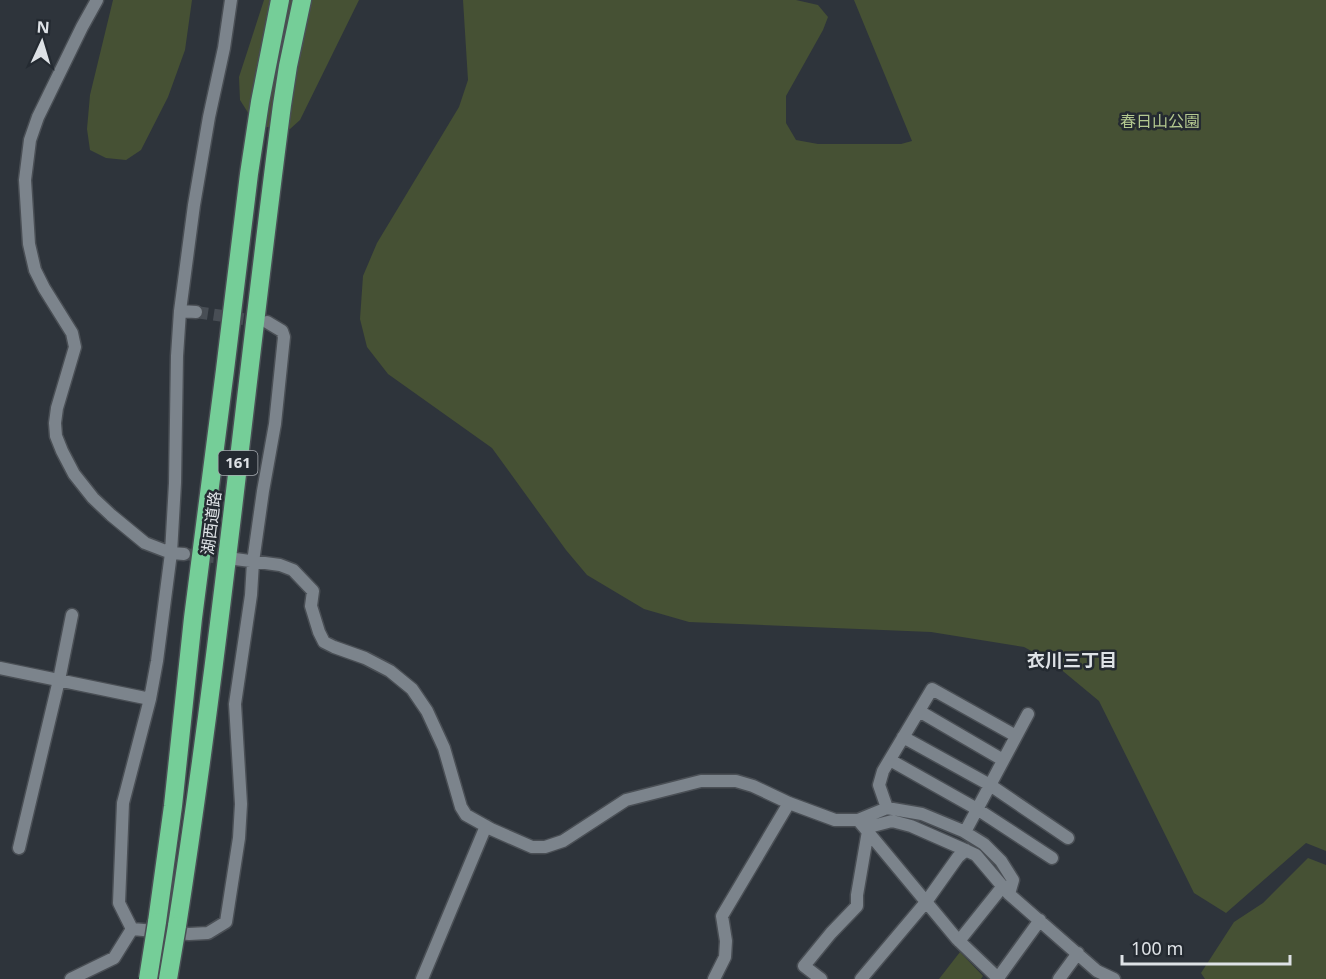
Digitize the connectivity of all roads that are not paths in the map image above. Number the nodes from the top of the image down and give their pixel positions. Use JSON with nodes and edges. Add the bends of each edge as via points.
{"nodes":[{"id":1,"x":97,"y":0,"type":"edge"},
{"id":2,"x":231,"y":0,"type":"edge"},
{"id":3,"x":280,"y":0,"type":"edge"},
{"id":4,"x":302,"y":0,"type":"edge"},
{"id":5,"x":180,"y":311,"type":"junction"},
{"id":6,"x":196,"y":312,"type":"tunnel mouth"},
{"id":7,"x":267,"y":322,"type":"tunnel mouth"},
{"id":8,"x":171,"y":553,"type":"junction"},
{"id":9,"x":184,"y":554,"type":"tunnel mouth"},
{"id":10,"x":235,"y":560,"type":"tunnel mouth"},
{"id":11,"x":252,"y":562,"type":"junction"},
{"id":12,"x":72,"y":615,"type":"dead end"},
{"id":13,"x":0,"y":668,"type":"edge"},
{"id":14,"x":59,"y":680,"type":"junction"},
{"id":15,"x":150,"y":699,"type":"junction"},
{"id":16,"x":919,"y":711,"type":"junction"},
{"id":17,"x":1028,"y":714,"type":"dead end"},
{"id":18,"x":1016,"y":736,"type":"junction"},
{"id":19,"x":903,"y":737,"type":"junction"},
{"id":20,"x":890,"y":760,"type":"junction"},
{"id":21,"x":1003,"y":760,"type":"junction"},
{"id":22,"x":990,"y":785,"type":"junction"},
{"id":23,"x":789,"y":803,"type":"junction"},
{"id":24,"x":887,"y":808,"type":"junction"},
{"id":25,"x":977,"y":809,"type":"junction"},
{"id":26,"x":486,"y":826,"type":"junction"},
{"id":27,"x":864,"y":826,"type":"junction"},
{"id":28,"x":965,"y":832,"type":"junction"},
{"id":29,"x":1068,"y":838,"type":"dead end"},
{"id":30,"x":19,"y":848,"type":"dead end"},
{"id":31,"x":966,"y":850,"type":"junction"},
{"id":32,"x":1052,"y":858,"type":"dead end"},
{"id":33,"x":1006,"y":890,"type":"junction"},
{"id":34,"x":926,"y":902,"type":"junction"},
{"id":35,"x":1040,"y":920,"type":"junction"},
{"id":36,"x":132,"y":929,"type":"junction"},
{"id":37,"x":959,"y":941,"type":"junction"},
{"id":38,"x":1078,"y":953,"type":"junction"},
{"id":39,"x":998,"y":978,"type":"edge"},
{"id":40,"x":71,"y":979,"type":"edge"},
{"id":41,"x":148,"y":979,"type":"edge"},
{"id":42,"x":168,"y":979,"type":"edge"},
{"id":43,"x":422,"y":979,"type":"edge"},
{"id":44,"x":714,"y":979,"type":"edge"},
{"id":45,"x":821,"y":979,"type":"edge"},
{"id":46,"x":861,"y":979,"type":"edge"},
{"id":47,"x":1059,"y":979,"type":"edge"},
{"id":48,"x":1114,"y":979,"type":"edge"}],
"edges":[{"from":1,"to":8,"type":"street","via":[[30,140],[25,180],[29,244],[35,270],[72,333],[75,347],[55,423],[62,452],[74,474],[111,515],[145,543]]},
{"from":2,"to":5,"type":"street","via":[[194,205]]},
{"from":3,"to":41,"type":"highway","name":"湖西道路","number":"161","bridge":true,"via":[[249,174],[173,806]]},
{"from":4,"to":42,"type":"highway","name":"湖西道路","number":"161","bridge":true,"via":[[282,105],[209,702]]},
{"from":5,"to":6,"type":"street"},
{"from":5,"to":8,"type":"street"},
{"from":7,"to":11,"type":"street","via":[[282,331],[284,337],[275,424]]},
{"from":8,"to":9,"type":"street"},
{"from":8,"to":15,"type":"street"},
{"from":10,"to":11,"type":"street"},
{"from":11,"to":26,"type":"street","via":[[293,570],[313,591],[311,606],[324,642],[390,671],[412,689],[444,748],[461,807],[466,815]]},
{"from":11,"to":36,"type":"street","via":[[235,705],[241,804],[239,838],[226,922],[208,933]]},
{"from":12,"to":14,"type":"street"},
{"from":13,"to":14,"type":"street"},
{"from":14,"to":15,"type":"street"},
{"from":14,"to":30,"type":"street"},
{"from":15,"to":36,"type":"street","via":[[123,803],[119,903]]},
{"from":16,"to":18,"type":"street","via":[[932,689]]},
{"from":16,"to":19,"type":"street"},
{"from":16,"to":21,"type":"street"},
{"from":17,"to":18,"type":"street"},
{"from":18,"to":21,"type":"street"},
{"from":19,"to":20,"type":"street"},
{"from":19,"to":22,"type":"street"},
{"from":20,"to":24,"type":"street","via":[[879,785]]},
{"from":20,"to":25,"type":"street"},
{"from":21,"to":22,"type":"street"},
{"from":22,"to":25,"type":"street"},
{"from":22,"to":29,"type":"street"},
{"from":23,"to":26,"type":"street","via":[[736,781],[700,781],[626,800],[562,841],[544,847],[532,848]]},
{"from":23,"to":27,"type":"street"},
{"from":23,"to":44,"type":"street","via":[[722,916],[725,957]]},
{"from":24,"to":27,"type":"street"},
{"from":24,"to":28,"type":"street","via":[[922,814]]},
{"from":25,"to":28,"type":"street"},
{"from":25,"to":32,"type":"street"},
{"from":26,"to":43,"type":"street"},
{"from":27,"to":31,"type":"street","via":[[892,821]]},
{"from":27,"to":34,"type":"street"},
{"from":27,"to":45,"type":"street","via":[[858,906],[804,966]]},
{"from":28,"to":33,"type":"street","via":[[1001,861],[1013,880]]},
{"from":31,"to":33,"type":"street","via":[[976,855]]},
{"from":31,"to":34,"type":"street"},
{"from":33,"to":35,"type":"street"},
{"from":33,"to":37,"type":"street"},
{"from":34,"to":37,"type":"street"},
{"from":34,"to":46,"type":"street"},
{"from":35,"to":38,"type":"street"},
{"from":35,"to":39,"type":"street"},
{"from":36,"to":40,"type":"street","via":[[114,958]]},
{"from":37,"to":39,"type":"street"},
{"from":38,"to":47,"type":"street"},
{"from":38,"to":48,"type":"street"}]}
